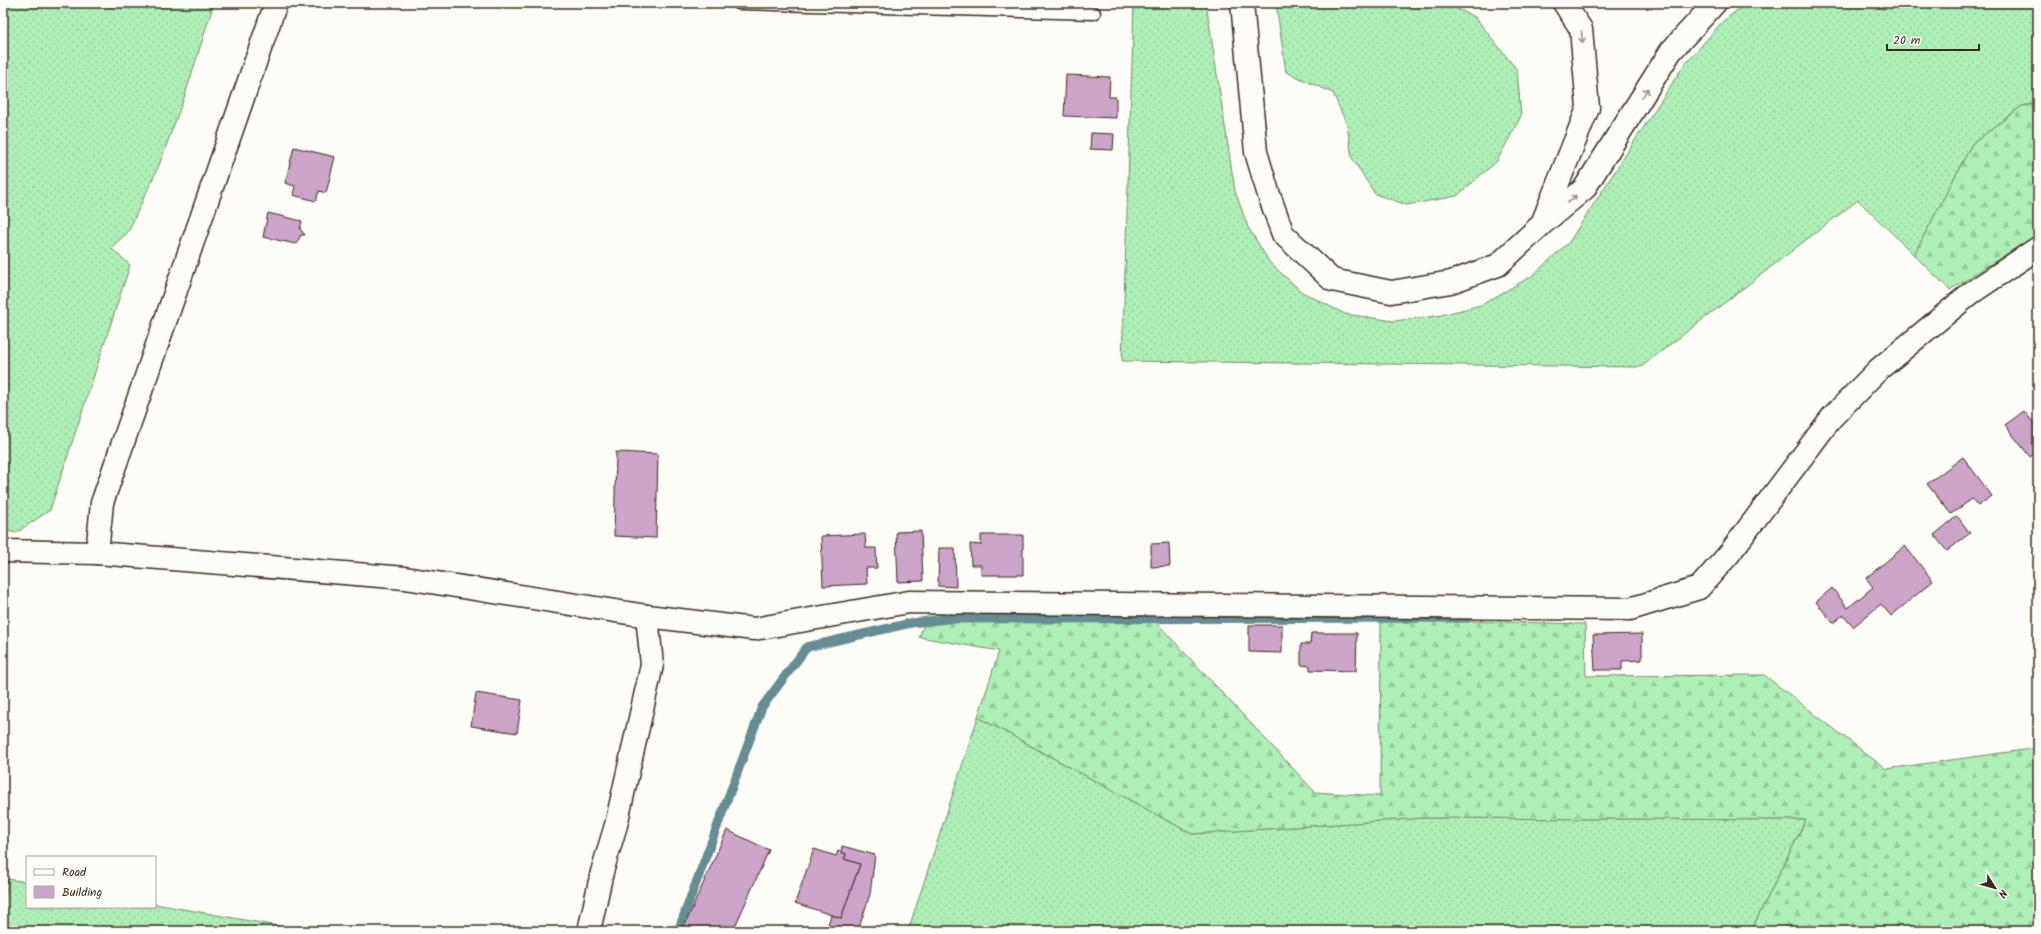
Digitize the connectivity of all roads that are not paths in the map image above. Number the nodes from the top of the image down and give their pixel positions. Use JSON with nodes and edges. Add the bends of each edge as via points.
{"nodes":[{"id":1,"x":276,"y":3,"type":"edge"},
{"id":2,"x":739,"y":3,"type":"edge"},
{"id":3,"x":1242,"y":3,"type":"edge"},
{"id":4,"x":1564,"y":3,"type":"edge"},
{"id":5,"x":1715,"y":3,"type":"edge"},
{"id":6,"x":1094,"y":13,"type":"dead end"},
{"id":7,"x":1542,"y":224,"type":"junction"},
{"id":8,"x":2038,"y":248,"type":"edge"},
{"id":9,"x":3,"y":551,"type":"edge"},
{"id":10,"x":97,"y":553,"type":"junction"},
{"id":11,"x":647,"y":616,"type":"junction"},
{"id":12,"x":589,"y":931,"type":"edge"}],
"edges":[{"from":1,"to":10,"type":"street","via":[[102,503]]},
{"from":2,"to":6,"type":"lane"},
{"from":3,"to":7,"type":"street","via":[[1256,152],[1268,192],[1283,234],[1332,280],[1391,292],[1452,282],[1498,265]]},
{"from":4,"to":7,"type":"street","one_way":true,"via":[[1581,29],[1588,108]]},
{"from":7,"to":5,"type":"street","one_way":true,"via":[[1584,189],[1672,51]]},
{"from":8,"to":11,"type":"street","via":[[1971,293],[1879,369],[1832,416],[1729,554],[1699,588],[1630,609],[909,602],[754,629]]},
{"from":9,"to":10,"type":"street"},
{"from":10,"to":11,"type":"street","via":[[405,578]]},
{"from":11,"to":12,"type":"street","via":[[652,664]]}]}
